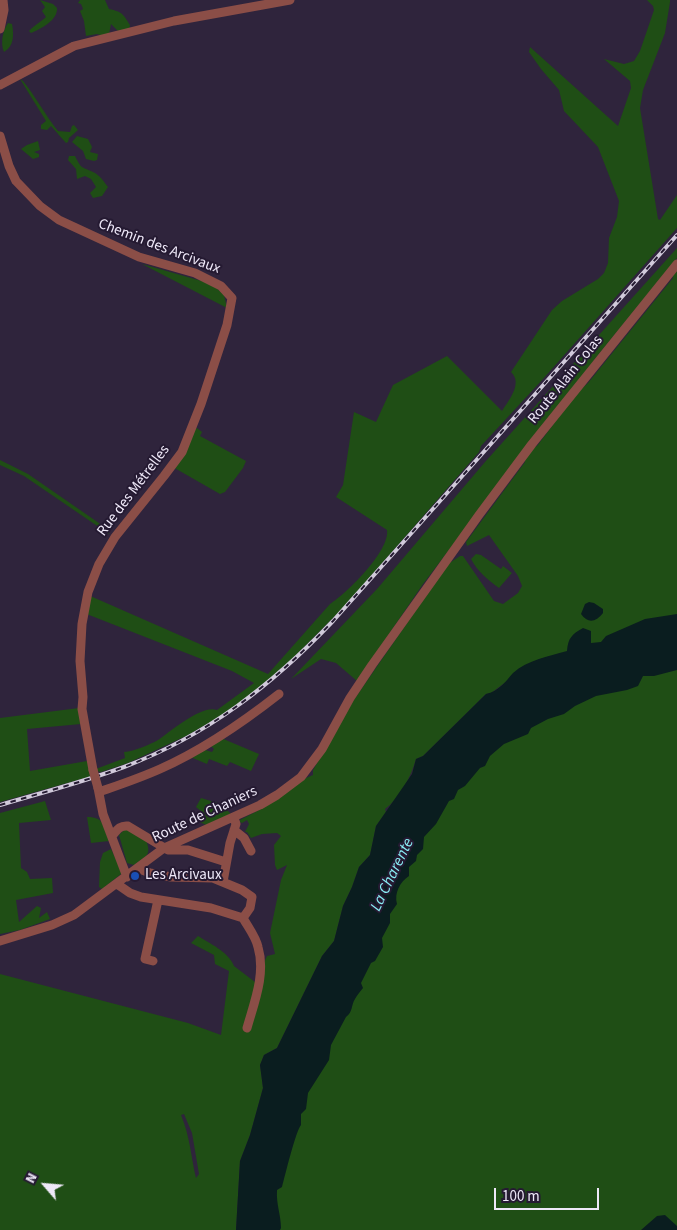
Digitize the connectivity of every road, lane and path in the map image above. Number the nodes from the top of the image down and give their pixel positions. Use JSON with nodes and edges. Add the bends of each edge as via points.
{"nodes":[{"id":1,"x":3,"y":0,"type":"edge"},
{"id":2,"x":290,"y":0,"type":"edge"},
{"id":3,"x":0,"y":29,"type":"edge"},
{"id":4,"x":0,"y":85,"type":"edge"},
{"id":5,"x":0,"y":136,"type":"edge"},
{"id":6,"x":677,"y":264,"type":"edge"},
{"id":7,"x":232,"y":298,"type":"joint"},
{"id":8,"x":479,"y":514,"type":"joint"},
{"id":9,"x":279,"y":694,"type":"dead end"},
{"id":10,"x":99,"y":790,"type":"junction"},
{"id":11,"x":234,"y":818,"type":"junction"},
{"id":12,"x":234,"y":830,"type":"junction"},
{"id":13,"x":112,"y":836,"type":"junction"},
{"id":14,"x":164,"y":848,"type":"junction"},
{"id":15,"x":251,"y":851,"type":"dead end"},
{"id":16,"x":226,"y":862,"type":"junction"},
{"id":17,"x":136,"y":868,"type":"junction"},
{"id":18,"x":127,"y":877,"type":"junction"},
{"id":19,"x":223,"y":882,"type":"junction"},
{"id":20,"x":116,"y":884,"type":"junction"},
{"id":21,"x":158,"y":900,"type":"junction"},
{"id":22,"x":243,"y":918,"type":"junction"},
{"id":23,"x":0,"y":941,"type":"edge"},
{"id":24,"x":152,"y":961,"type":"dead end"},
{"id":25,"x":247,"y":1028,"type":"dead end"}],
"edges":[{"from":1,"to":3,"type":"street"},
{"from":2,"to":4,"type":"street","via":[[174,21],[74,46]]},
{"from":5,"to":7,"type":"street","name":"Chemin des Arcivaux","via":[[16,181],[59,220],[138,257],[194,273],[221,286]]},
{"from":6,"to":8,"type":"street","name":"Route Alain Colas"},
{"from":7,"to":10,"type":"street","name":"Rue des Métrelles","bridge":true,"via":[[201,404],[182,452],[115,537],[88,592],[80,661],[82,709]]},
{"from":8,"to":11,"type":"street","name":"Route de Chaniers","via":[[359,683],[308,769],[277,795]]},
{"from":9,"to":10,"type":"street","via":[[250,717],[199,749],[159,770]]},
{"from":10,"to":13,"type":"street","name":"Rue des Métrelles","via":[[103,814]]},
{"from":11,"to":12,"type":"street"},
{"from":11,"to":14,"type":"street","name":"Route de Chaniers"},
{"from":12,"to":15,"type":"street","via":[[244,838]]},
{"from":12,"to":16,"type":"street"},
{"from":13,"to":14,"type":"street","via":[[118,828],[128,826]]},
{"from":13,"to":18,"type":"street","name":"Rue des Métrelles"},
{"from":14,"to":16,"type":"street","via":[[188,850]]},
{"from":14,"to":17,"type":"street","name":"Route de Chaniers"},
{"from":16,"to":19,"type":"street"},
{"from":17,"to":18,"type":"street","name":"Route de Chaniers"},
{"from":17,"to":19,"type":"street","via":[[171,877],[213,878]]},
{"from":18,"to":20,"type":"street","name":"Route de Chaniers"},
{"from":19,"to":22,"type":"street","via":[[252,897]]},
{"from":20,"to":21,"type":"street","via":[[130,893]]},
{"from":20,"to":23,"type":"street","name":"Route de Chaniers","via":[[74,915]]},
{"from":21,"to":22,"type":"street","via":[[211,908]]},
{"from":21,"to":24,"type":"street","via":[[145,959]]},
{"from":22,"to":25,"type":"street","via":[[258,946],[261,971]]}]}
